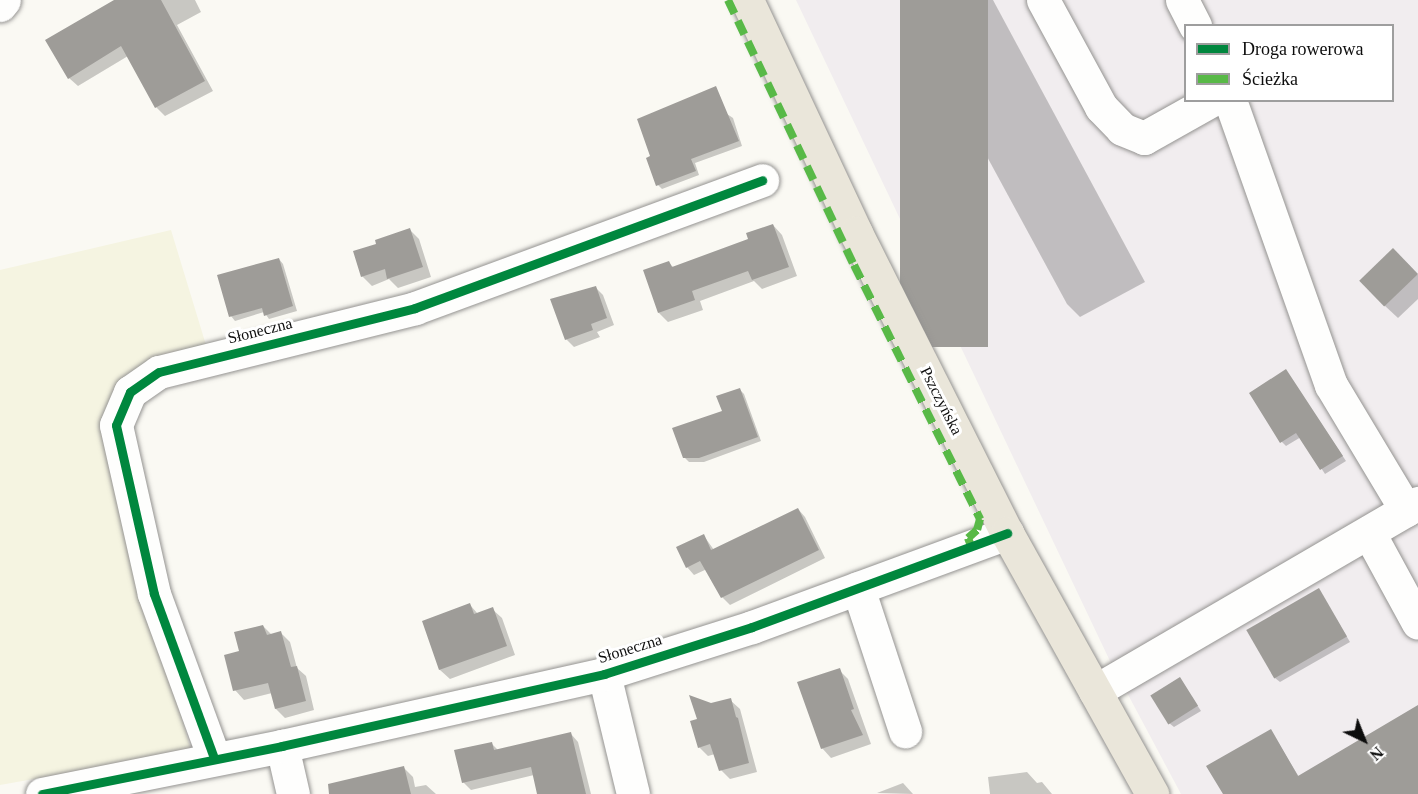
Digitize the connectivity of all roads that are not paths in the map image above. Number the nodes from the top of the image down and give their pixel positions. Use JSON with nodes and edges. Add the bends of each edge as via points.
{"nodes":[{"id":1,"x":4,"y":0,"type":"edge"},
{"id":2,"x":747,"y":0,"type":"edge"},
{"id":3,"x":1043,"y":0,"type":"edge"},
{"id":4,"x":1182,"y":0,"type":"edge"},
{"id":5,"x":0,"y":5,"type":"edge"},
{"id":6,"x":1194,"y":24,"type":"edge"},
{"id":7,"x":1208,"y":102,"type":"edge"},
{"id":8,"x":1231,"y":102,"type":"edge"},
{"id":9,"x":762,"y":180,"type":"dead end"},
{"id":10,"x":1412,"y":507,"type":"edge"},
{"id":11,"x":1007,"y":533,"type":"junction"},
{"id":12,"x":1369,"y":533,"type":"junction"},
{"id":13,"x":858,"y":588,"type":"junction"},
{"id":14,"x":1418,"y":622,"type":"edge"},
{"id":15,"x":604,"y":674,"type":"junction"},
{"id":16,"x":1095,"y":691,"type":"junction"},
{"id":17,"x":905,"y":731,"type":"dead end"},
{"id":18,"x":282,"y":746,"type":"junction"},
{"id":19,"x":214,"y":758,"type":"junction"},
{"id":20,"x":42,"y":794,"type":"edge"},
{"id":21,"x":293,"y":794,"type":"edge"},
{"id":22,"x":633,"y":794,"type":"edge"},
{"id":23,"x":1152,"y":794,"type":"edge"}],
"edges":[{"from":1,"to":5,"type":"street"},
{"from":2,"to":11,"type":"main road","name":"Pszczyńska","via":[[856,233]]},
{"from":3,"to":7,"type":"street","via":[[1101,107],[1122,129],[1144,138]]},
{"from":4,"to":6,"type":"street"},
{"from":8,"to":10,"type":"street","via":[[1331,385]]},
{"from":9,"to":19,"type":"street","name":"Słoneczna","via":[[415,308],[159,372],[130,392],[116,425],[154,594]]},
{"from":10,"to":12,"type":"street"},
{"from":11,"to":13,"type":"street","name":"Słoneczna"},
{"from":11,"to":16,"type":"main road","name":"Pszczyńska"},
{"from":12,"to":14,"type":"street"},
{"from":12,"to":16,"type":"street"},
{"from":13,"to":15,"type":"street","name":"Słoneczna"},
{"from":13,"to":17,"type":"street"},
{"from":15,"to":18,"type":"street","name":"Słoneczna"},
{"from":15,"to":22,"type":"street","name":"Słoneczna"},
{"from":16,"to":23,"type":"main road","name":"Pszczyńska"},
{"from":18,"to":19,"type":"street","name":"Słoneczna"},
{"from":18,"to":21,"type":"street"},
{"from":19,"to":20,"type":"street","name":"Słoneczna"}]}
